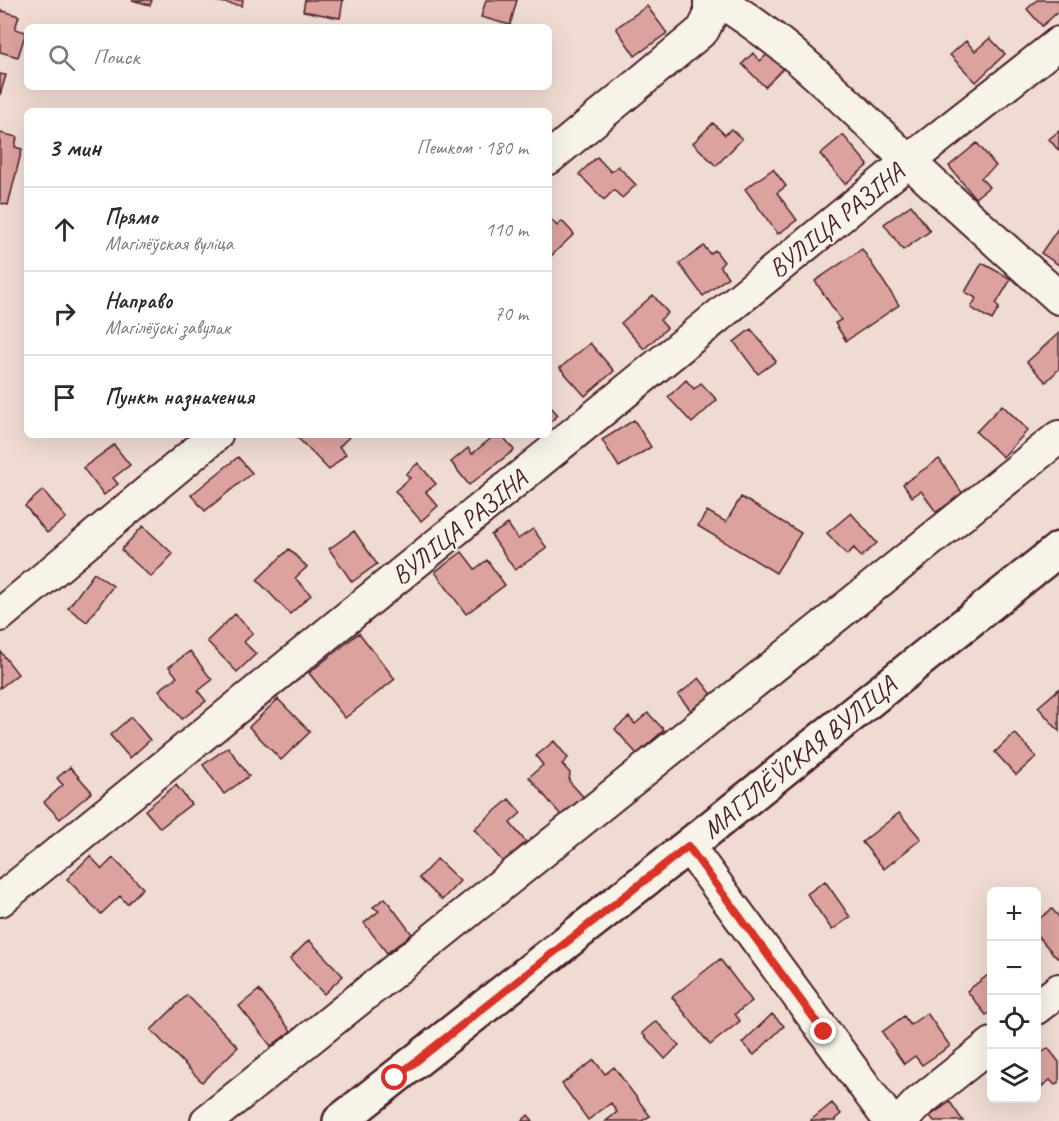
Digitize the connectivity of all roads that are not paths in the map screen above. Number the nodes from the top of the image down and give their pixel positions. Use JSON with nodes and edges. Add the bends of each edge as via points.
{"nodes":[{"id":1,"x":710,"y":0,"type":"edge"},
{"id":2,"x":718,"y":0,"type":"edge"},
{"id":3,"x":1059,"y":43,"type":"edge"},
{"id":4,"x":552,"y":156,"type":"edge"},
{"id":5,"x":909,"y":161,"type":"junction"},
{"id":6,"x":1059,"y":298,"type":"edge"},
{"id":7,"x":1059,"y":437,"type":"edge"},
{"id":8,"x":212,"y":438,"type":"edge"},
{"id":9,"x":1059,"y":549,"type":"edge"},
{"id":10,"x":0,"y":615,"type":"edge"},
{"id":11,"x":688,"y":846,"type":"junction"},
{"id":12,"x":0,"y":900,"type":"edge"},
{"id":13,"x":1059,"y":990,"type":"edge"},
{"id":14,"x":1041,"y":1004,"type":"edge"},
{"id":15,"x":987,"y":1048,"type":"edge"},
{"id":16,"x":207,"y":1121,"type":"edge"},
{"id":17,"x":340,"y":1121,"type":"edge"},
{"id":18,"x":890,"y":1121,"type":"edge"},
{"id":19,"x":901,"y":1121,"type":"edge"}],
"edges":[{"from":1,"to":4,"type":"street","via":[[710,16],[703,30]]},
{"from":2,"to":5,"type":"street","via":[[748,18],[818,75]]},
{"from":3,"to":5,"type":"street","name":"ВУЛІЦА РАЗІНА"},
{"from":5,"to":6,"type":"street"},
{"from":5,"to":12,"type":"street","name":"ВУЛІЦА РАЗІНА"},
{"from":7,"to":16,"type":"street"},
{"from":8,"to":10,"type":"street"},
{"from":9,"to":11,"type":"main road","name":"МАГІЛЁЎСКАЯ ВУЛІЦА"},
{"from":11,"to":17,"type":"main road","name":"МАГІЛЁЎСКАЯ ВУЛІЦА"},
{"from":11,"to":18,"type":"street"},
{"from":13,"to":14,"type":"street"},
{"from":15,"to":19,"type":"street"}]}
